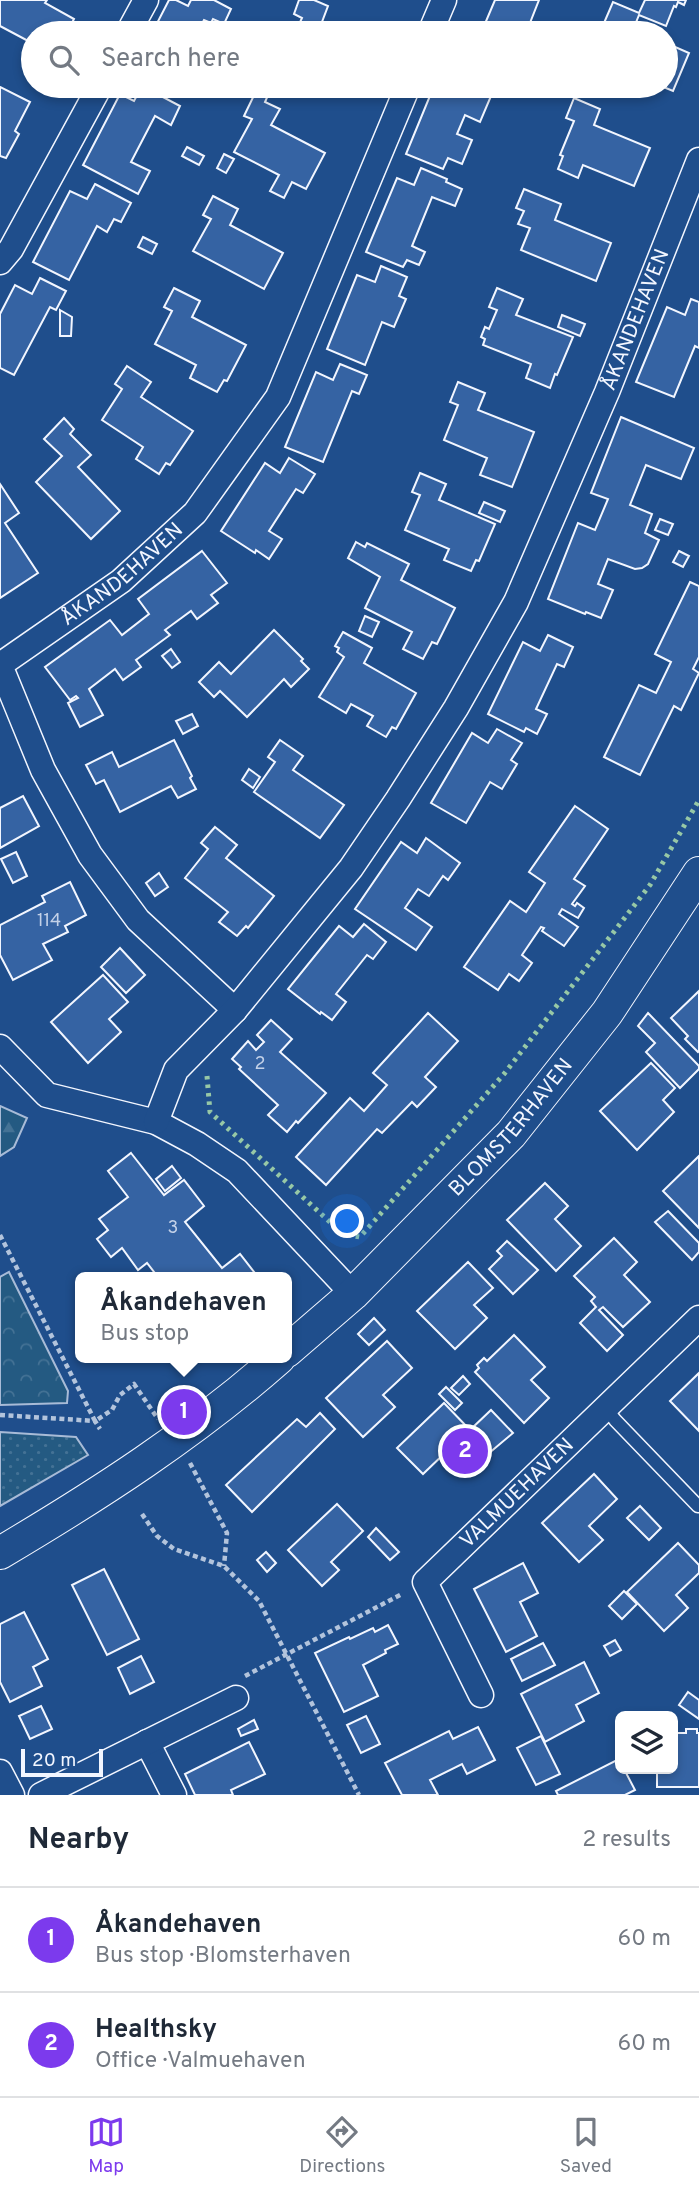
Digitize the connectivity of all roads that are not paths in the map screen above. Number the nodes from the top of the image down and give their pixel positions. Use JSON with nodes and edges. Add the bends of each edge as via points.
{"nodes":[{"id":1,"x":146,"y":0,"type":"edge"},
{"id":2,"x":444,"y":0,"type":"edge"},
{"id":3,"x":135,"y":21,"type":"edge"},
{"id":4,"x":435,"y":21,"type":"edge"},
{"id":5,"x":93,"y":98,"type":"edge"},
{"id":6,"x":403,"y":98,"type":"edge"},
{"id":7,"x":699,"y":160,"type":"edge"},
{"id":8,"x":0,"y":262,"type":"edge"},
{"id":9,"x":699,"y":875,"type":"edge"},
{"id":10,"x":235,"y":1010,"type":"junction"},
{"id":11,"x":0,"y":1047,"type":"edge"},
{"id":12,"x":156,"y":1122,"type":"junction"},
{"id":13,"x":353,"y":1294,"type":"junction"},
{"id":14,"x":699,"y":1318,"type":"edge"},
{"id":15,"x":292,"y":1347,"type":"edge"},
{"id":16,"x":273,"y":1363,"type":"edge"},
{"id":17,"x":606,"y":1408,"type":"junction"},
{"id":18,"x":698,"y":1506,"type":"edge"},
{"id":19,"x":0,"y":1553,"type":"edge"},
{"id":20,"x":481,"y":1695,"type":"dead end"},
{"id":21,"x":236,"y":1698,"type":"road end"},
{"id":22,"x":148,"y":1742,"type":"junction"},
{"id":23,"x":0,"y":1772,"type":"edge"},
{"id":24,"x":12,"y":1795,"type":"edge"},
{"id":25,"x":41,"y":1795,"type":"edge"},
{"id":26,"x":174,"y":1795,"type":"edge"}],
"edges":[{"from":1,"to":3,"type":"street"},
{"from":2,"to":4,"type":"street"},
{"from":5,"to":8,"type":"street"},
{"from":6,"to":10,"type":"street","name":"ÅKANDEHAVEN","via":[[278,397],[195,513],[121,581],[1,665],[43,770],[90,855],[138,920]]},
{"from":7,"to":10,"type":"street","name":"ÅKANDEHAVEN","via":[[607,392],[516,602],[456,708],[351,868]]},
{"from":9,"to":13,"type":"street","name":"BLOMSTERHAVEN","via":[[607,1013],[510,1134]]},
{"from":10,"to":12,"type":"street","name":"ÅKANDEHAVEN","via":[[176,1070]]},
{"from":11,"to":12,"type":"street","via":[[47,1095]]},
{"from":12,"to":13,"type":"street","via":[[237,1171]]},
{"from":13,"to":15,"type":"street","name":"BLOMSTERHAVEN"},
{"from":14,"to":17,"type":"street","name":"VALMUEHAVEN"},
{"from":16,"to":19,"type":"street","via":[[174,1442]]},
{"from":17,"to":18,"type":"lane"},
{"from":17,"to":20,"type":"street","name":"VALMUEHAVEN","via":[[425,1583]]},
{"from":21,"to":22,"type":"street"},
{"from":22,"to":25,"type":"street"},
{"from":22,"to":26,"type":"street"},
{"from":23,"to":24,"type":"street"}]}
